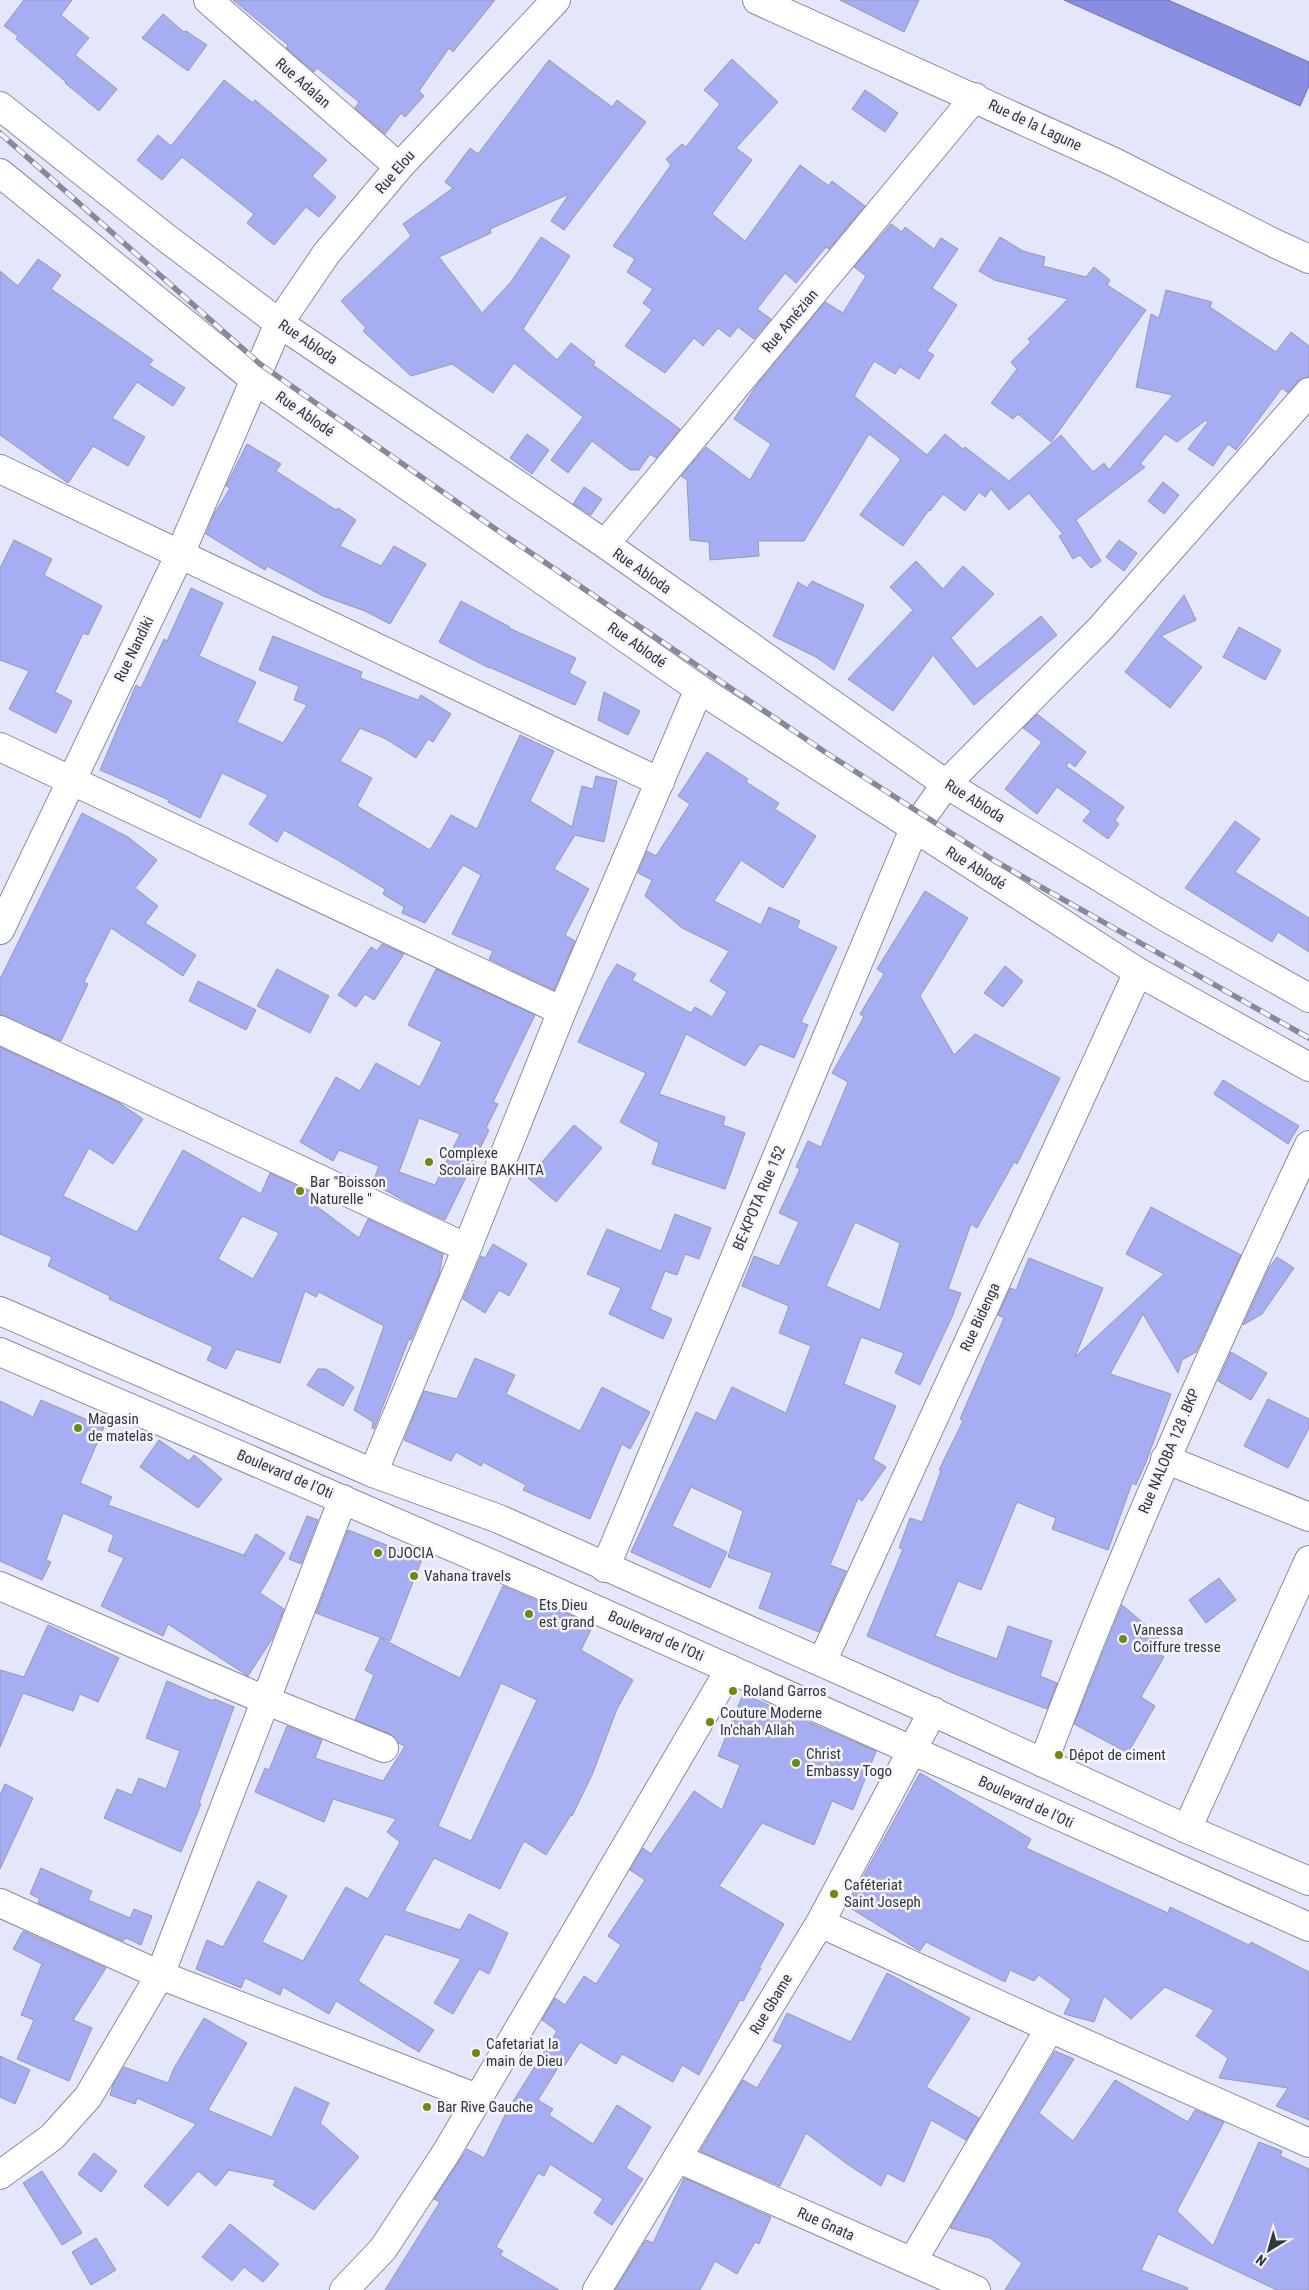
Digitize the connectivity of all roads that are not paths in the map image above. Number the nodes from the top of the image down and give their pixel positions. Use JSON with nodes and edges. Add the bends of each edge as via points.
{"nodes":[{"id":1,"x":208,"y":0,"type":"edge"},
{"id":2,"x":556,"y":0,"type":"edge"},
{"id":3,"x":758,"y":0,"type":"edge"},
{"id":4,"x":975,"y":97,"type":"junction"},
{"id":5,"x":0,"y":106,"type":"edge"},
{"id":6,"x":399,"y":167,"type":"junction"},
{"id":7,"x":0,"y":174,"type":"edge"},
{"id":8,"x":1309,"y":259,"type":"edge"},
{"id":9,"x":279,"y":323,"type":"junction"},
{"id":10,"x":258,"y":372,"type":"junction"},
{"id":11,"x":1309,"y":392,"type":"edge"},
{"id":12,"x":0,"y":469,"type":"edge"},
{"id":13,"x":605,"y":544,"type":"junction"},
{"id":14,"x":180,"y":554,"type":"junction"},
{"id":15,"x":700,"y":689,"type":"junction"},
{"id":16,"x":0,"y":747,"type":"edge"},
{"id":17,"x":72,"y":780,"type":"junction"},
{"id":18,"x":660,"y":782,"type":"junction"},
{"id":19,"x":946,"y":784,"type":"junction"},
{"id":20,"x":914,"y":829,"type":"junction"},
{"id":21,"x":0,"y":930,"type":"edge"},
{"id":22,"x":1138,"y":972,"type":"junction"},
{"id":23,"x":1309,"y":998,"type":"edge"},
{"id":24,"x":562,"y":1010,"type":"junction"},
{"id":25,"x":0,"y":1030,"type":"edge"},
{"id":26,"x":1309,"y":1067,"type":"edge"},
{"id":27,"x":1309,"y":1145,"type":"edge"},
{"id":28,"x":467,"y":1248,"type":"junction"},
{"id":29,"x":0,"y":1311,"type":"edge"},
{"id":30,"x":0,"y":1352,"type":"edge"},
{"id":31,"x":1165,"y":1459,"type":"junction"},
{"id":32,"x":374,"y":1473,"type":"junction"},
{"id":33,"x":343,"y":1499,"type":"junction"},
{"id":34,"x":1309,"y":1517,"type":"edge"},
{"id":35,"x":1309,"y":1560,"type":"edge"},
{"id":36,"x":605,"y":1568,"type":"junction"},
{"id":37,"x":0,"y":1586,"type":"edge"},
{"id":38,"x":822,"y":1662,"type":"junction"},
{"id":39,"x":730,"y":1669,"type":"junction"},
{"id":40,"x":265,"y":1700,"type":"junction"},
{"id":41,"x":933,"y":1712,"type":"junction"},
{"id":42,"x":384,"y":1748,"type":"dead end"},
{"id":43,"x":912,"y":1749,"type":"junction"},
{"id":44,"x":1043,"y":1762,"type":"junction"},
{"id":45,"x":1188,"y":1829,"type":"junction"},
{"id":46,"x":1309,"y":1882,"type":"edge"},
{"id":47,"x":0,"y":1903,"type":"edge"},
{"id":48,"x":820,"y":1923,"type":"junction"},
{"id":49,"x":1309,"y":1927,"type":"edge"},
{"id":50,"x":160,"y":1975,"type":"junction"},
{"id":51,"x":1050,"y":2028,"type":"junction"},
{"id":52,"x":477,"y":2098,"type":"junction"},
{"id":53,"x":1309,"y":2142,"type":"edge"},
{"id":54,"x":677,"y":2158,"type":"junction"},
{"id":55,"x":0,"y":2175,"type":"edge"},
{"id":56,"x":912,"y":2262,"type":"junction"},
{"id":57,"x":344,"y":2290,"type":"edge"},
{"id":58,"x":597,"y":2290,"type":"edge"},
{"id":59,"x":976,"y":2290,"type":"edge"}],
"edges":[{"from":1,"to":6,"type":"street","name":"Rue Adalan"},
{"from":2,"to":6,"type":"street","name":"Rue Elou"},
{"from":3,"to":4,"type":"street","name":"Rue de la Lagune"},
{"from":4,"to":8,"type":"street","name":"Rue de la Lagune"},
{"from":4,"to":13,"type":"street","name":"Rue Amézian"},
{"from":5,"to":9,"type":"street","name":"Rue Abloda"},
{"from":6,"to":9,"type":"street","name":"Rue Elou","via":[[326,254]]},
{"from":7,"to":10,"type":"street","name":"Rue Ablodé"},
{"from":9,"to":10,"type":"street","name":"Rue Elou"},
{"from":9,"to":13,"type":"street","name":"Rue Abloda"},
{"from":10,"to":14,"type":"street","name":"Rue Nandiki"},
{"from":10,"to":15,"type":"street","name":"Rue Ablodé"},
{"from":11,"to":19,"type":"street","name":"BE-KPOTA Rue 152","via":[[1100,629]]},
{"from":12,"to":14,"type":"street"},
{"from":13,"to":19,"type":"street","name":"Rue Abloda"},
{"from":14,"to":17,"type":"street","name":"Rue Nandiki"},
{"from":14,"to":18,"type":"street"},
{"from":15,"to":18,"type":"street"},
{"from":15,"to":20,"type":"street","name":"Rue Ablodé"},
{"from":16,"to":17,"type":"street"},
{"from":17,"to":21,"type":"street","name":"Rue Nandiki"},
{"from":17,"to":24,"type":"street"},
{"from":18,"to":24,"type":"street"},
{"from":19,"to":20,"type":"street","name":"BE-KPOTA Rue 152"},
{"from":19,"to":23,"type":"street","name":"Rue Abloda","via":[[1162,915]]},
{"from":20,"to":22,"type":"street","name":"Rue Ablodé"},
{"from":20,"to":36,"type":"street","name":"BE-KPOTA Rue 152"},
{"from":22,"to":26,"type":"street","name":"Rue Ablodé"},
{"from":22,"to":38,"type":"street","name":"Rue Bidenga"},
{"from":24,"to":28,"type":"street"},
{"from":25,"to":28,"type":"street"},
{"from":27,"to":31,"type":"street","name":"Rue NALOBA 128 .BKP","via":[[1231,1309]]},
{"from":28,"to":32,"type":"street"},
{"from":29,"to":32,"type":"street"},
{"from":30,"to":33,"type":"street","name":"Boulevard de l'Oti"},
{"from":31,"to":34,"type":"street"},
{"from":31,"to":44,"type":"street","name":"Rue NALOBA 128 .BKP"},
{"from":32,"to":36,"type":"street","via":[[499,1519]]},
{"from":33,"to":39,"type":"street","name":"Boulevard de l'Oti"},
{"from":33,"to":40,"type":"street"},
{"from":35,"to":45,"type":"street"},
{"from":36,"to":38,"type":"street"},
{"from":37,"to":40,"type":"street"},
{"from":38,"to":41,"type":"street"},
{"from":39,"to":43,"type":"street","name":"Boulevard de l'Oti"},
{"from":39,"to":52,"type":"street"},
{"from":40,"to":42,"type":"street"},
{"from":40,"to":50,"type":"street"},
{"from":41,"to":43,"type":"street","name":"Rue Gbame"},
{"from":41,"to":44,"type":"street"},
{"from":43,"to":48,"type":"street","name":"Rue Gbame"},
{"from":43,"to":49,"type":"street","name":"Boulevard de l'Oti"},
{"from":44,"to":45,"type":"street"},
{"from":45,"to":46,"type":"street"},
{"from":47,"to":50,"type":"street"},
{"from":48,"to":51,"type":"street"},
{"from":48,"to":54,"type":"street","name":"Rue Gbame"},
{"from":50,"to":52,"type":"street"},
{"from":50,"to":55,"type":"street","via":[[88,2097],[52,2137]]},
{"from":51,"to":53,"type":"street"},
{"from":51,"to":56,"type":"street"},
{"from":52,"to":57,"type":"street","via":[[446,2153],[383,2249]]},
{"from":54,"to":56,"type":"street","name":"Rue Gnata"},
{"from":54,"to":58,"type":"street","name":"Rue Gbame"},
{"from":56,"to":59,"type":"street","name":"Rue Gnata"}]}
